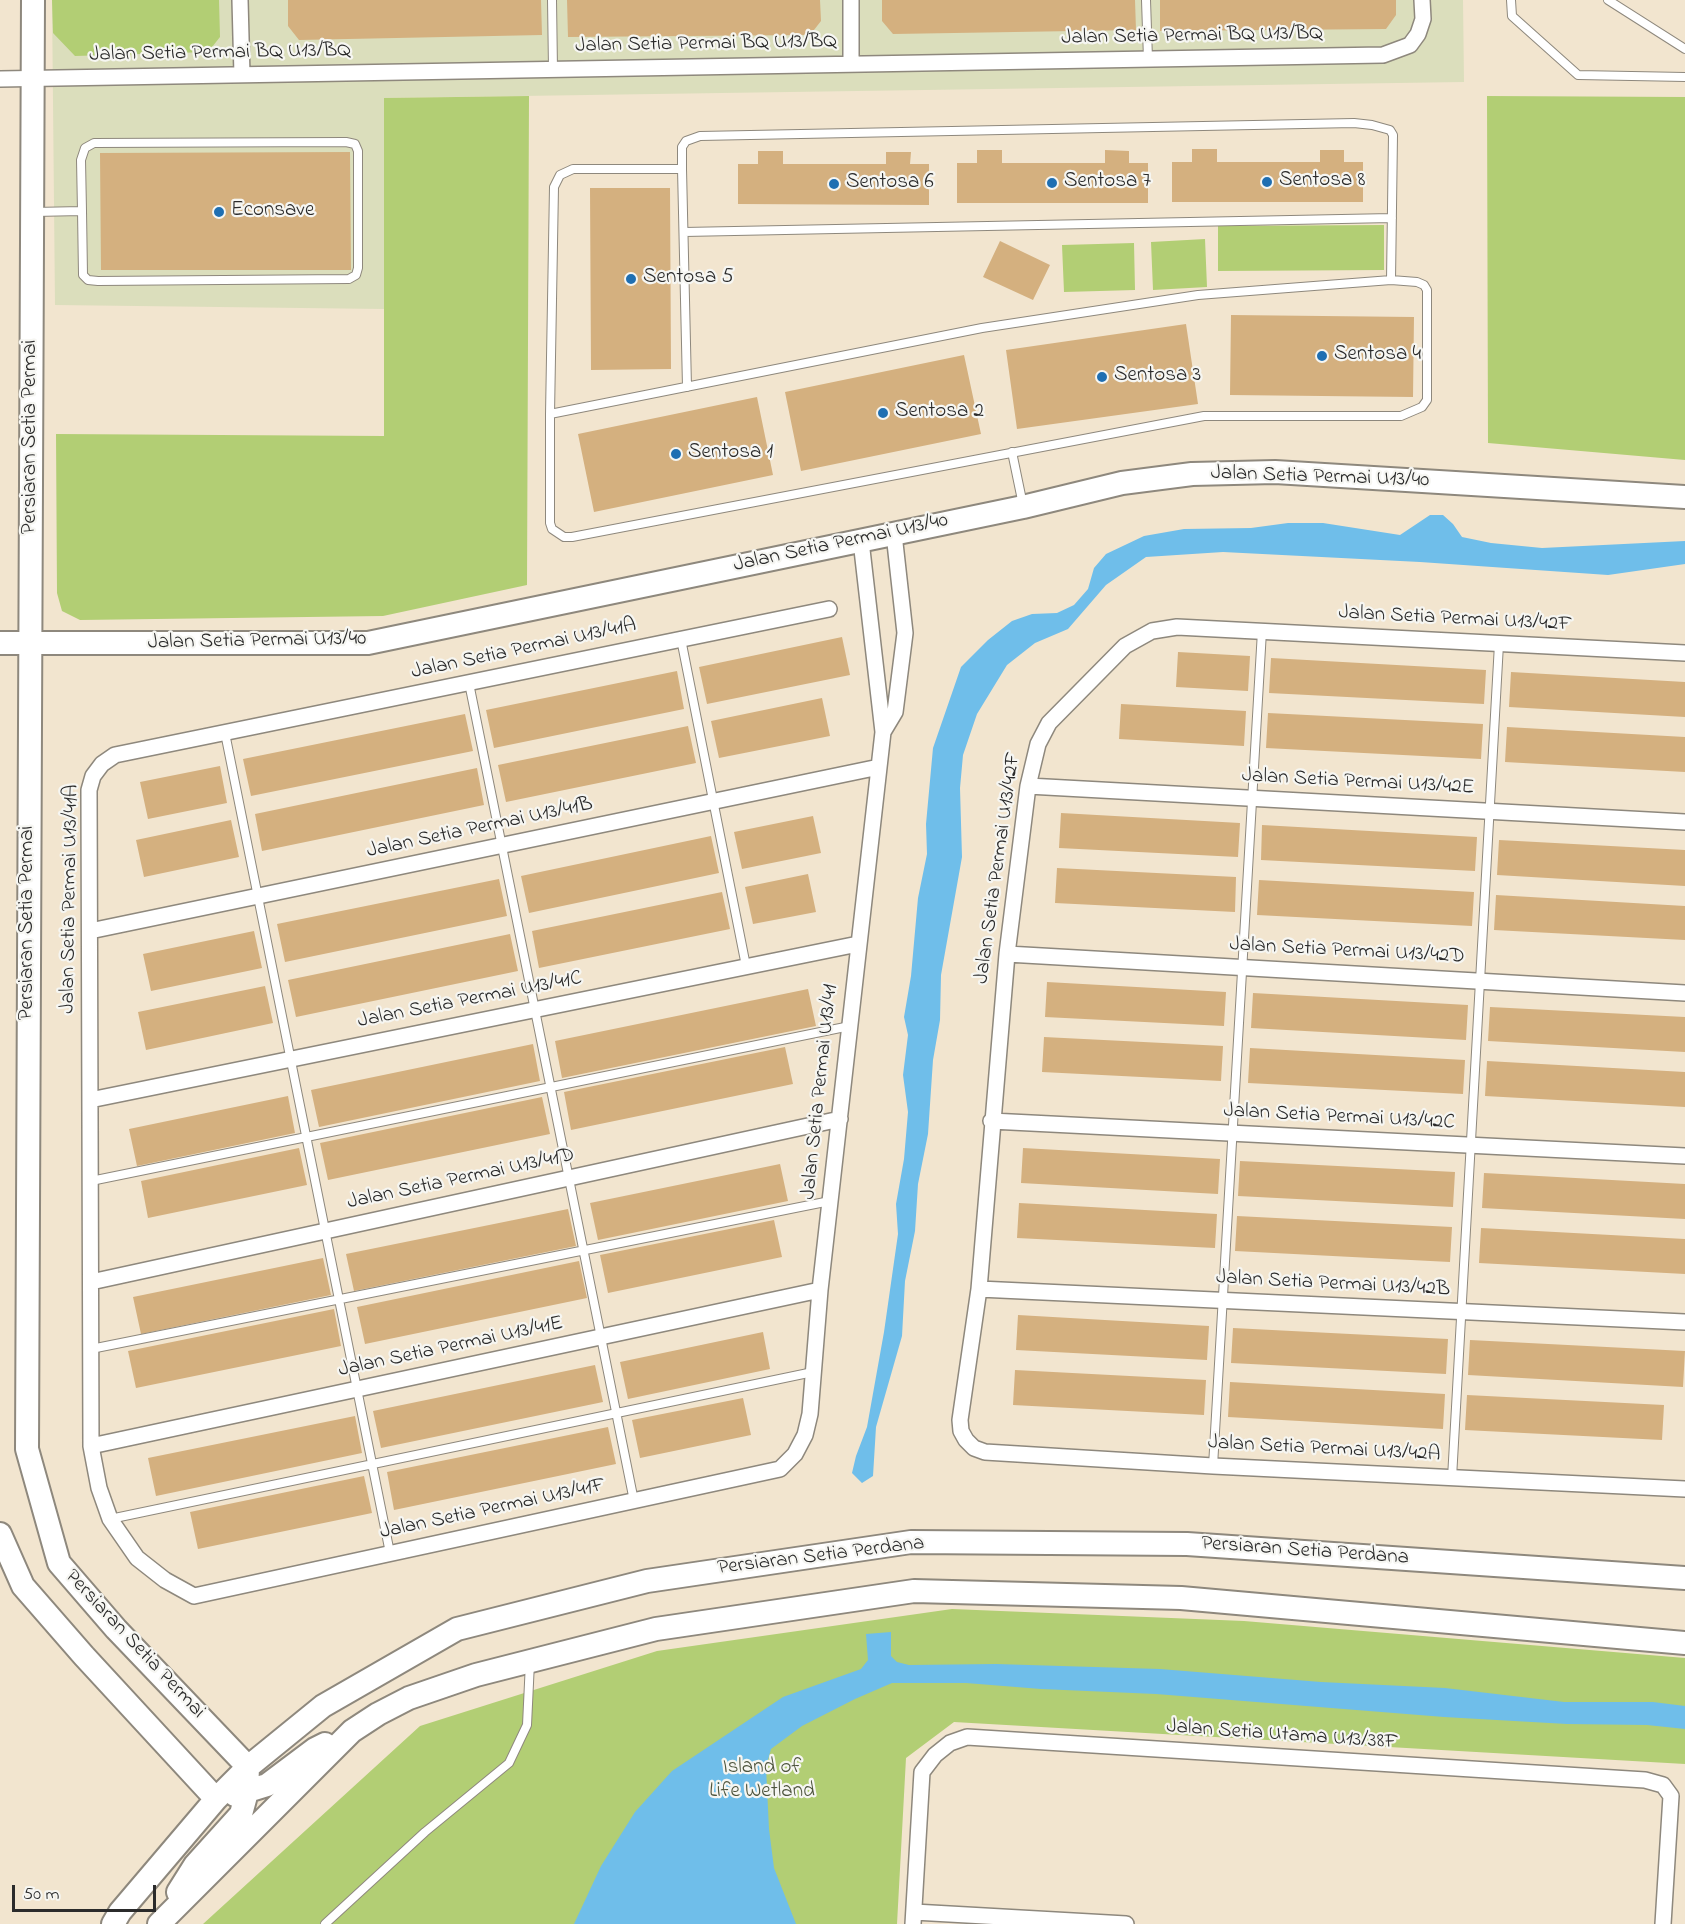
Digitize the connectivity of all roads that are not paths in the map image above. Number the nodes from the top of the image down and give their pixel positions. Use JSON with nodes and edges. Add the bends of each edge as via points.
{"nodes":[{"id":1,"x":33,"y":0,"type":"edge"},
{"id":2,"x":240,"y":0,"type":"edge"},
{"id":3,"x":552,"y":0,"type":"edge"},
{"id":4,"x":851,"y":0,"type":"edge"},
{"id":5,"x":1146,"y":0,"type":"edge"},
{"id":6,"x":1422,"y":0,"type":"edge"},
{"id":7,"x":1511,"y":0,"type":"edge"},
{"id":8,"x":1608,"y":0,"type":"edge"},
{"id":9,"x":1685,"y":49,"type":"edge"},
{"id":10,"x":1148,"y":59,"type":"junction"},
{"id":11,"x":851,"y":64,"type":"junction"},
{"id":12,"x":553,"y":69,"type":"junction"},
{"id":13,"x":242,"y":75,"type":"junction"},
{"id":14,"x":1685,"y":77,"type":"edge"},
{"id":15,"x":33,"y":78,"type":"junction"},
{"id":16,"x":0,"y":79,"type":"edge"},
{"id":17,"x":682,"y":169,"type":"junction"},
{"id":18,"x":82,"y":211,"type":"junction"},
{"id":19,"x":33,"y":212,"type":"junction"},
{"id":20,"x":1392,"y":218,"type":"junction"},
{"id":21,"x":684,"y":232,"type":"junction"},
{"id":22,"x":1390,"y":280,"type":"junction"},
{"id":23,"x":687,"y":387,"type":"junction"},
{"id":24,"x":550,"y":414,"type":"junction"},
{"id":25,"x":1012,"y":452,"type":"junction"},
{"id":26,"x":1685,"y":497,"type":"edge"},
{"id":27,"x":1023,"y":507,"type":"junction"},
{"id":28,"x":894,"y":534,"type":"junction"},
{"id":29,"x":861,"y":541,"type":"junction"},
{"id":30,"x":829,"y":609,"type":"dead end"},
{"id":31,"x":1262,"y":631,"type":"junction"},
{"id":32,"x":681,"y":639,"type":"junction"},
{"id":33,"x":0,"y":643,"type":"edge"},
{"id":34,"x":31,"y":643,"type":"junction"},
{"id":35,"x":1499,"y":644,"type":"junction"},
{"id":36,"x":1685,"y":653,"type":"edge"},
{"id":37,"x":470,"y":683,"type":"junction"},
{"id":38,"x":883,"y":732,"type":"junction"},
{"id":39,"x":225,"y":733,"type":"junction"},
{"id":40,"x":879,"y":767,"type":"junction"},
{"id":41,"x":1028,"y":786,"type":"junction"},
{"id":42,"x":1252,"y":798,"type":"junction"},
{"id":43,"x":712,"y":802,"type":"junction"},
{"id":44,"x":1491,"y":811,"type":"junction"},
{"id":45,"x":1685,"y":822,"type":"edge"},
{"id":46,"x":502,"y":846,"type":"junction"},
{"id":47,"x":257,"y":896,"type":"junction"},
{"id":48,"x":90,"y":931,"type":"junction"},
{"id":49,"x":858,"y":944,"type":"junction"},
{"id":50,"x":1007,"y":954,"type":"junction"},
{"id":51,"x":746,"y":966,"type":"junction"},
{"id":52,"x":1242,"y":967,"type":"junction"},
{"id":53,"x":1481,"y":981,"type":"junction"},
{"id":54,"x":1685,"y":993,"type":"edge"},
{"id":55,"x":535,"y":1009,"type":"junction"},
{"id":56,"x":850,"y":1026,"type":"junction"},
{"id":57,"x":291,"y":1059,"type":"junction"},
{"id":58,"x":551,"y":1087,"type":"junction"},
{"id":59,"x":90,"y":1100,"type":"junction"},
{"id":60,"x":840,"y":1119,"type":"junction"},
{"id":61,"x":992,"y":1120,"type":"junction"},
{"id":62,"x":1233,"y":1133,"type":"junction"},
{"id":63,"x":307,"y":1137,"type":"junction"},
{"id":64,"x":1471,"y":1145,"type":"junction"},
{"id":65,"x":1685,"y":1156,"type":"edge"},
{"id":66,"x":569,"y":1178,"type":"junction"},
{"id":67,"x":91,"y":1181,"type":"junction"},
{"id":68,"x":830,"y":1201,"type":"junction"},
{"id":69,"x":326,"y":1231,"type":"junction"},
{"id":70,"x":584,"y":1250,"type":"junction"},
{"id":71,"x":91,"y":1282,"type":"junction"},
{"id":72,"x":979,"y":1289,"type":"junction"},
{"id":73,"x":820,"y":1290,"type":"junction"},
{"id":74,"x":339,"y":1299,"type":"junction"},
{"id":75,"x":1223,"y":1301,"type":"junction"},
{"id":76,"x":1461,"y":1312,"type":"junction"},
{"id":77,"x":1685,"y":1322,"type":"edge"},
{"id":78,"x":601,"y":1337,"type":"junction"},
{"id":79,"x":91,"y":1349,"type":"junction"},
{"id":80,"x":813,"y":1372,"type":"junction"},
{"id":81,"x":357,"y":1389,"type":"junction"},
{"id":82,"x":616,"y":1413,"type":"junction"},
{"id":83,"x":966,"y":1440,"type":"joint"},
{"id":84,"x":91,"y":1446,"type":"junction"},
{"id":85,"x":795,"y":1454,"type":"joint"},
{"id":86,"x":372,"y":1464,"type":"junction"},
{"id":87,"x":1213,"y":1466,"type":"junction"},
{"id":88,"x":1452,"y":1478,"type":"junction"},
{"id":89,"x":1685,"y":1489,"type":"edge"},
{"id":90,"x":634,"y":1501,"type":"junction"},
{"id":91,"x":110,"y":1518,"type":"junction"},
{"id":92,"x":0,"y":1534,"type":"edge"},
{"id":93,"x":390,"y":1553,"type":"junction"},
{"id":94,"x":1685,"y":1578,"type":"edge"},
{"id":95,"x":194,"y":1596,"type":"joint"},
{"id":96,"x":1685,"y":1643,"type":"edge"},
{"id":97,"x":530,"y":1661,"type":"junction"},
{"id":98,"x":352,"y":1731,"type":"junction"},
{"id":99,"x":248,"y":1767,"type":"junction"},
{"id":100,"x":247,"y":1792,"type":"junction"},
{"id":101,"x":216,"y":1799,"type":"junction"},
{"id":102,"x":913,"y":1918,"type":"edge"},
{"id":103,"x":113,"y":1924,"type":"edge"},
{"id":104,"x":158,"y":1924,"type":"edge"},
{"id":105,"x":326,"y":1924,"type":"edge"},
{"id":106,"x":1126,"y":1924,"type":"edge"},
{"id":107,"x":1663,"y":1924,"type":"edge"}],
"edges":[{"from":1,"to":15,"type":"street","name":"Persiaran Setia Permai"},
{"from":2,"to":13,"type":"street"},
{"from":3,"to":12,"type":"lane"},
{"from":4,"to":11,"type":"street"},
{"from":5,"to":10,"type":"lane"},
{"from":6,"to":10,"type":"street","name":"Jalan Setia Permai BQ U13/BQ","via":[[1423,19],[1418,34],[1410,45],[1383,55]]},
{"from":7,"to":14,"type":"lane","via":[[1512,16],[1578,75]]},
{"from":8,"to":9,"type":"lane"},
{"from":10,"to":11,"type":"street","name":"Jalan Setia Permai BQ U13/BQ"},
{"from":11,"to":12,"type":"street","name":"Jalan Setia Permai BQ U13/BQ"},
{"from":12,"to":13,"type":"street","name":"Jalan Setia Permai BQ U13/BQ"},
{"from":13,"to":15,"type":"street","name":"Jalan Setia Permai BQ U13/BQ"},
{"from":15,"to":16,"type":"street","name":"Jalan Setia Permai BQ U13/BQ"},
{"from":15,"to":19,"type":"street","name":"Persiaran Setia Permai"},
{"from":17,"to":20,"type":"lane","via":[[682,147],[686,141],[711,135],[1354,123],[1390,130],[1394,135]]},
{"from":17,"to":21,"type":"lane"},
{"from":17,"to":24,"type":"lane","via":[[573,170],[560,175],[554,187]]},
{"from":18,"to":18,"type":"lane","via":[[81,160],[86,148],[94,143],[346,142],[355,144],[358,151],[358,268],[349,279],[88,280],[83,274]]},
{"from":18,"to":19,"type":"lane"},
{"from":19,"to":34,"type":"street","name":"Persiaran Setia Permai"},
{"from":20,"to":21,"type":"lane"},
{"from":20,"to":22,"type":"lane"},
{"from":21,"to":23,"type":"lane"},
{"from":22,"to":23,"type":"lane","via":[[1198,295],[982,328]]},
{"from":22,"to":25,"type":"lane","via":[[1417,282],[1427,290],[1428,400],[1413,412],[1401,416],[1204,416]]},
{"from":23,"to":24,"type":"lane"},
{"from":24,"to":25,"type":"lane","via":[[550,523],[564,537]]},
{"from":25,"to":27,"type":"lane"},
{"from":26,"to":27,"type":"street","name":"Jalan Setia Permai U13/40","via":[[1275,472],[1192,474],[1122,483]]},
{"from":27,"to":28,"type":"street","name":"Jalan Setia Permai U13/40"},
{"from":28,"to":29,"type":"street","name":"Jalan Setia Permai U13/40"},
{"from":28,"to":38,"type":"street","name":"Jalan Setia Permai U13/41","via":[[905,633],[895,712]]},
{"from":29,"to":34,"type":"street","name":"Jalan Setia Permai U13/40","via":[[368,643]]},
{"from":29,"to":38,"type":"street","name":"Jalan Setia Permai U13/41"},
{"from":30,"to":32,"type":"street","name":"Jalan Setia Permai U13/41A"},
{"from":31,"to":35,"type":"street","name":"Jalan Setia Permai U13/42F"},
{"from":31,"to":41,"type":"street","name":"Jalan Setia Permai U13/42F","via":[[1177,627],[1152,631],[1125,646],[1049,723],[1038,744]]},
{"from":31,"to":42,"type":"lane"},
{"from":32,"to":37,"type":"street","name":"Jalan Setia Permai U13/41A"},
{"from":32,"to":43,"type":"lane"},
{"from":33,"to":34,"type":"street","name":"Jalan Setia Permai U13/40"},
{"from":34,"to":99,"type":"street","name":"Persiaran Setia Permai","via":[[27,1449],[60,1563],[116,1629]]},
{"from":35,"to":36,"type":"street","name":"Jalan Setia Permai U13/42F"},
{"from":35,"to":44,"type":"lane"},
{"from":37,"to":39,"type":"street","name":"Jalan Setia Permai U13/41A"},
{"from":37,"to":46,"type":"lane"},
{"from":38,"to":40,"type":"street","name":"Jalan Setia Permai U13/41"},
{"from":39,"to":47,"type":"lane"},
{"from":39,"to":48,"type":"street","name":"Jalan Setia Permai U13/41A","via":[[115,755],[93,776],[89,790]]},
{"from":40,"to":43,"type":"street","name":"Jalan Setia Permai U13/41B"},
{"from":40,"to":49,"type":"street","name":"Jalan Setia Permai U13/41"},
{"from":41,"to":42,"type":"street","name":"Jalan Setia Permai U13/42E"},
{"from":41,"to":50,"type":"street","name":"Jalan Setia Permai U13/42F"},
{"from":42,"to":44,"type":"street","name":"Jalan Setia Permai U13/42E"},
{"from":42,"to":52,"type":"lane"},
{"from":43,"to":46,"type":"street","name":"Jalan Setia Permai U13/41B"},
{"from":43,"to":51,"type":"lane"},
{"from":44,"to":45,"type":"street","name":"Jalan Setia Permai U13/42E"},
{"from":44,"to":53,"type":"lane"},
{"from":46,"to":47,"type":"street","name":"Jalan Setia Permai U13/41B"},
{"from":46,"to":55,"type":"lane"},
{"from":47,"to":48,"type":"street","name":"Jalan Setia Permai U13/41B"},
{"from":47,"to":57,"type":"lane"},
{"from":48,"to":59,"type":"street","name":"Jalan Setia Permai U13/41A"},
{"from":49,"to":51,"type":"street","name":"Jalan Setia Permai U13/41C"},
{"from":49,"to":56,"type":"street","name":"Jalan Setia Permai U13/41"},
{"from":50,"to":52,"type":"street","name":"Jalan Setia Permai U13/42D"},
{"from":50,"to":61,"type":"street","name":"Jalan Setia Permai U13/42F"},
{"from":51,"to":55,"type":"street","name":"Jalan Setia Permai U13/41C"},
{"from":52,"to":53,"type":"street","name":"Jalan Setia Permai U13/42D"},
{"from":52,"to":62,"type":"lane"},
{"from":53,"to":54,"type":"street","name":"Jalan Setia Permai U13/42D"},
{"from":53,"to":64,"type":"lane"},
{"from":55,"to":57,"type":"street","name":"Jalan Setia Permai U13/41C"},
{"from":55,"to":58,"type":"lane"},
{"from":56,"to":58,"type":"lane"},
{"from":56,"to":60,"type":"street","name":"Jalan Setia Permai U13/41"},
{"from":57,"to":59,"type":"street","name":"Jalan Setia Permai U13/41C"},
{"from":57,"to":63,"type":"lane"},
{"from":58,"to":63,"type":"lane"},
{"from":58,"to":66,"type":"lane"},
{"from":59,"to":67,"type":"street","name":"Jalan Setia Permai U13/41A"},
{"from":60,"to":66,"type":"street","name":"Jalan Setia Permai U13/41D"},
{"from":60,"to":68,"type":"street","name":"Jalan Setia Permai U13/41"},
{"from":61,"to":62,"type":"street","name":"Jalan Setia Permai U13/42C"},
{"from":61,"to":72,"type":"street","name":"Jalan Setia Permai U13/42F"},
{"from":62,"to":64,"type":"street","name":"Jalan Setia Permai U13/42C"},
{"from":62,"to":75,"type":"lane"},
{"from":63,"to":67,"type":"lane"},
{"from":63,"to":69,"type":"lane"},
{"from":64,"to":65,"type":"street","name":"Jalan Setia Permai U13/42C"},
{"from":64,"to":76,"type":"lane"},
{"from":66,"to":69,"type":"street","name":"Jalan Setia Permai U13/41D"},
{"from":66,"to":70,"type":"lane"},
{"from":67,"to":71,"type":"street","name":"Jalan Setia Permai U13/41A"},
{"from":68,"to":70,"type":"lane"},
{"from":68,"to":73,"type":"street","name":"Jalan Setia Permai U13/41"},
{"from":69,"to":71,"type":"street","name":"Jalan Setia Permai U13/41D"},
{"from":69,"to":74,"type":"lane"},
{"from":70,"to":74,"type":"lane"},
{"from":70,"to":78,"type":"lane"},
{"from":71,"to":79,"type":"street","name":"Jalan Setia Permai U13/41A"},
{"from":72,"to":75,"type":"street","name":"Jalan Setia Permai U13/42B"},
{"from":72,"to":83,"type":"street","name":"Jalan Setia Permai U13/42F","via":[[960,1420]]},
{"from":73,"to":78,"type":"street","name":"Jalan Setia Permai U13/41E"},
{"from":73,"to":80,"type":"street","name":"Jalan Setia Permai U13/41"},
{"from":74,"to":79,"type":"lane"},
{"from":74,"to":81,"type":"lane"},
{"from":75,"to":76,"type":"street","name":"Jalan Setia Permai U13/42B"},
{"from":75,"to":87,"type":"lane"},
{"from":76,"to":77,"type":"street","name":"Jalan Setia Permai U13/42B"},
{"from":76,"to":88,"type":"lane"},
{"from":78,"to":81,"type":"street","name":"Jalan Setia Permai U13/41E"},
{"from":78,"to":82,"type":"lane"},
{"from":79,"to":84,"type":"street","name":"Jalan Setia Permai U13/41A"},
{"from":80,"to":82,"type":"lane"},
{"from":80,"to":85,"type":"street","name":"Jalan Setia Permai U13/41","via":[[810,1414]]},
{"from":81,"to":84,"type":"street","name":"Jalan Setia Permai U13/41E"},
{"from":81,"to":86,"type":"lane"},
{"from":82,"to":86,"type":"lane"},
{"from":82,"to":90,"type":"lane"},
{"from":83,"to":87,"type":"street","name":"Jalan Setia Permai U13/42A","via":[[985,1452]]},
{"from":84,"to":91,"type":"street","name":"Jalan Setia Permai U13/41A"},
{"from":85,"to":90,"type":"street","name":"Jalan Setia Permai U13/41F","via":[[780,1469]]},
{"from":86,"to":91,"type":"lane"},
{"from":86,"to":93,"type":"lane"},
{"from":87,"to":88,"type":"street","name":"Jalan Setia Permai U13/42A"},
{"from":88,"to":89,"type":"street","name":"Jalan Setia Permai U13/42A"},
{"from":90,"to":93,"type":"street","name":"Jalan Setia Permai U13/41F"},
{"from":91,"to":95,"type":"street","name":"Jalan Setia Permai U13/41A","via":[[136,1558]]},
{"from":92,"to":101,"type":"street","name":"Persiaran Setia Permai","via":[[22,1586]]},
{"from":93,"to":95,"type":"street","name":"Jalan Setia Permai U13/41F"},
{"from":94,"to":99,"type":"street","name":"Persiaran Setia Perdana","via":[[1187,1544],[911,1542],[647,1581],[457,1629],[323,1706]]},
{"from":96,"to":97,"type":"street","via":[[1181,1598],[914,1591],[656,1629]]},
{"from":97,"to":98,"type":"street","via":[[409,1698]]},
{"from":97,"to":105,"type":"lane","via":[[527,1725],[509,1763],[426,1832]]},
{"from":98,"to":100,"type":"street","via":[[315,1749],[267,1785]]},
{"from":98,"to":104,"type":"street"},
{"from":99,"to":100,"type":"street"},
{"from":99,"to":101,"type":"street","name":"Persiaran Setia Perdana"},
{"from":100,"to":101,"type":"street"},
{"from":100,"to":104,"type":"street","via":[[241,1814],[195,1865]]},
{"from":101,"to":103,"type":"street","name":"Persiaran Setia Perdana"},
{"from":102,"to":106,"type":"street"},
{"from":102,"to":107,"type":"street","name":"Jalan Setia Utama U13/38F","via":[[921,1772],[950,1743],[967,1737],[1645,1780],[1664,1785],[1671,1796]]}]}
